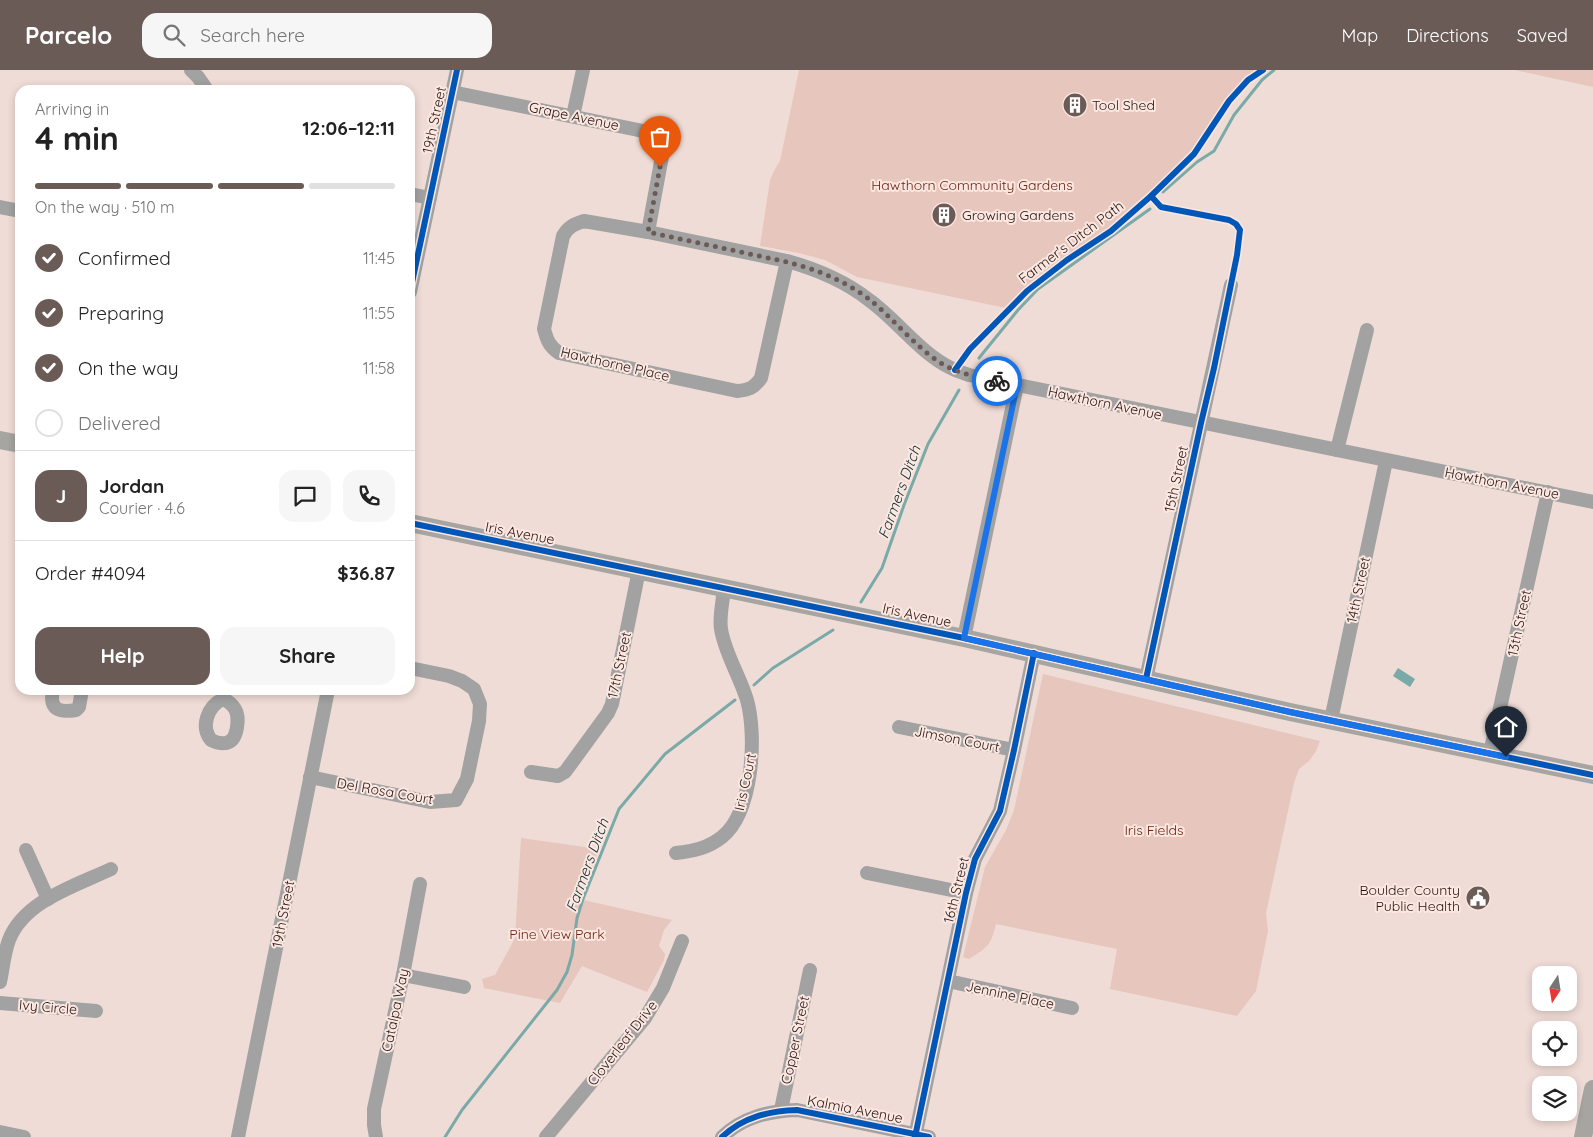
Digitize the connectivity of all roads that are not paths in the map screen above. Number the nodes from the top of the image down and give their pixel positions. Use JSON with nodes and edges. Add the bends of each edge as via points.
{"nodes":[{"id":1,"x":191,"y":70,"type":"edge"},
{"id":2,"x":457,"y":70,"type":"edge"},
{"id":3,"x":583,"y":70,"type":"edge"},
{"id":4,"x":204,"y":85,"type":"edge"},
{"id":5,"x":452,"y":92,"type":"junction"},
{"id":6,"x":573,"y":116,"type":"junction"},
{"id":7,"x":415,"y":195,"type":"edge"},
{"id":8,"x":430,"y":198,"type":"junction"},
{"id":9,"x":0,"y":207,"type":"edge"},
{"id":10,"x":15,"y":210,"type":"edge"},
{"id":11,"x":648,"y":232,"type":"junction"},
{"id":12,"x":787,"y":262,"type":"junction"},
{"id":13,"x":415,"y":268,"type":"edge"},
{"id":14,"x":1231,"y":284,"type":"dead end"},
{"id":15,"x":1366,"y":330,"type":"dead end"},
{"id":16,"x":1017,"y":385,"type":"junction"},
{"id":17,"x":1201,"y":423,"type":"junction"},
{"id":18,"x":0,"y":440,"type":"edge"},
{"id":19,"x":15,"y":443,"type":"edge"},
{"id":20,"x":1337,"y":450,"type":"junction"},
{"id":21,"x":1386,"y":461,"type":"junction"},
{"id":22,"x":1548,"y":492,"type":"junction"},
{"id":23,"x":1593,"y":502,"type":"edge"},
{"id":24,"x":415,"y":524,"type":"edge"},
{"id":25,"x":639,"y":570,"type":"junction"},
{"id":26,"x":724,"y":588,"type":"junction"},
{"id":27,"x":964,"y":638,"type":"junction"},
{"id":28,"x":1034,"y":653,"type":"junction"},
{"id":29,"x":415,"y":669,"type":"edge"},
{"id":30,"x":1146,"y":679,"type":"junction"},
{"id":31,"x":52,"y":695,"type":"edge"},
{"id":32,"x":81,"y":695,"type":"edge"},
{"id":33,"x":327,"y":695,"type":"edge"},
{"id":34,"x":1331,"y":720,"type":"junction"},
{"id":35,"x":899,"y":727,"type":"dead end"},
{"id":36,"x":1014,"y":750,"type":"junction"},
{"id":37,"x":1490,"y":753,"type":"junction"},
{"id":38,"x":531,"y":772,"type":"dead end"},
{"id":39,"x":1593,"y":775,"type":"edge"},
{"id":40,"x":310,"y":777,"type":"junction"},
{"id":41,"x":26,"y":850,"type":"dead end"},
{"id":42,"x":676,"y":854,"type":"dead end"},
{"id":43,"x":111,"y":869,"type":"dead end"},
{"id":44,"x":867,"y":873,"type":"dead end"},
{"id":45,"x":420,"y":884,"type":"dead end"},
{"id":46,"x":966,"y":894,"type":"junction"},
{"id":47,"x":48,"y":899,"type":"junction"},
{"id":48,"x":682,"y":941,"type":"dead end"},
{"id":49,"x":810,"y":970,"type":"dead end"},
{"id":50,"x":403,"y":975,"type":"junction"},
{"id":51,"x":0,"y":982,"type":"edge"},
{"id":52,"x":948,"y":982,"type":"junction"},
{"id":53,"x":464,"y":988,"type":"dead end"},
{"id":54,"x":0,"y":1003,"type":"edge"},
{"id":55,"x":1072,"y":1008,"type":"dead end"},
{"id":56,"x":96,"y":1011,"type":"dead end"},
{"id":57,"x":1593,"y":1089,"type":"edge"},
{"id":58,"x":781,"y":1110,"type":"junction"},
{"id":59,"x":0,"y":1132,"type":"edge"},
{"id":60,"x":920,"y":1136,"type":"edge"},
{"id":61,"x":24,"y":1137,"type":"edge"},
{"id":62,"x":238,"y":1137,"type":"edge"},
{"id":63,"x":376,"y":1137,"type":"edge"},
{"id":64,"x":546,"y":1137,"type":"edge"},
{"id":65,"x":722,"y":1137,"type":"edge"},
{"id":66,"x":1583,"y":1137,"type":"edge"}],
"edges":[{"from":1,"to":4,"type":"street"},
{"from":2,"to":5,"type":"street","name":"19th Street"},
{"from":3,"to":6,"type":"street"},
{"from":5,"to":6,"type":"street","name":"Grape Avenue"},
{"from":5,"to":8,"type":"street","name":"19th Street"},
{"from":6,"to":11,"type":"street","name":"Grape Avenue","via":[[648,132],[661,143],[663,151]]},
{"from":7,"to":8,"type":"street"},
{"from":8,"to":13,"type":"street","name":"19th Street"},
{"from":9,"to":10,"type":"street"},
{"from":11,"to":12,"type":"street","name":"Hawthorn Avenue"},
{"from":11,"to":12,"type":"street","name":"Hawthorne Place","via":[[584,221],[568,229],[563,236],[544,329],[551,347],[568,355],[737,391],[746,390],[761,378]]},
{"from":12,"to":16,"type":"street","name":"Hawthorn Avenue","via":[[836,279],[870,300],[950,368]]},
{"from":14,"to":17,"type":"street","name":"15th Street"},
{"from":15,"to":20,"type":"street"},
{"from":16,"to":17,"type":"street","name":"Hawthorn Avenue"},
{"from":16,"to":27,"type":"street"},
{"from":17,"to":20,"type":"street","name":"Hawthorn Avenue"},
{"from":17,"to":30,"type":"street","name":"15th Street"},
{"from":18,"to":19,"type":"main road"},
{"from":20,"to":21,"type":"street","name":"Hawthorn Avenue"},
{"from":21,"to":22,"type":"street","name":"Hawthorn Avenue"},
{"from":21,"to":34,"type":"street","name":"14th Street"},
{"from":22,"to":23,"type":"street","name":"Hawthorn Avenue"},
{"from":22,"to":37,"type":"street","name":"13th Street"},
{"from":24,"to":25,"type":"main road","name":"Iris Avenue"},
{"from":25,"to":26,"type":"main road","name":"Iris Avenue"},
{"from":25,"to":38,"type":"street","name":"17th Street","via":[[608,713],[565,772],[558,776]]},
{"from":26,"to":27,"type":"main road","name":"Iris Avenue"},
{"from":26,"to":42,"type":"street","name":"Iris Court","via":[[720,626],[724,645],[748,702],[753,733],[751,767],[743,802],[732,827],[704,848]]},
{"from":27,"to":28,"type":"main road","name":"Iris Avenue"},
{"from":28,"to":30,"type":"main road","name":"Iris Avenue"},
{"from":28,"to":36,"type":"street","name":"16th Street"},
{"from":29,"to":40,"type":"street","name":"Del Rosa Court","via":[[462,681],[474,689],[480,704],[467,779],[456,800],[430,802]]},
{"from":30,"to":34,"type":"main road","name":"Iris Avenue"},
{"from":31,"to":32,"type":"street","via":[[56,709],[68,711],[76,710]]},
{"from":33,"to":40,"type":"street","name":"19th Street"},
{"from":34,"to":37,"type":"main road","name":"Iris Avenue"},
{"from":35,"to":36,"type":"street","name":"Jimson Court"},
{"from":36,"to":46,"type":"street","name":"16th Street","via":[[1000,810],[975,859]]},
{"from":37,"to":39,"type":"main road","name":"Iris Avenue"},
{"from":40,"to":62,"type":"street","name":"19th Street"},
{"from":41,"to":47,"type":"street"},
{"from":43,"to":47,"type":"street"},
{"from":44,"to":46,"type":"street"},
{"from":45,"to":50,"type":"street","name":"Catalpa Way"},
{"from":46,"to":52,"type":"street","name":"16th Street"},
{"from":47,"to":51,"type":"street","via":[[30,910],[16,926],[8,941]]},
{"from":48,"to":64,"type":"street","name":"Cloverleaf Drive","via":[[663,988],[645,1018]]},
{"from":49,"to":58,"type":"street","name":"Copper Street"},
{"from":50,"to":53,"type":"street"},
{"from":50,"to":63,"type":"street","name":"Catalpa Way","via":[[374,1109]]},
{"from":52,"to":55,"type":"street","name":"Jennine Place"},
{"from":52,"to":60,"type":"street","name":"16th Street"},
{"from":54,"to":56,"type":"street","name":"Ivy Circle"},
{"from":57,"to":66,"type":"main road"},
{"from":58,"to":60,"type":"street","name":"Kalmia Avenue","via":[[797,1110]]},
{"from":58,"to":65,"type":"street","name":"Kalmia Avenue","via":[[742,1122]]},
{"from":59,"to":61,"type":"street"}]}
